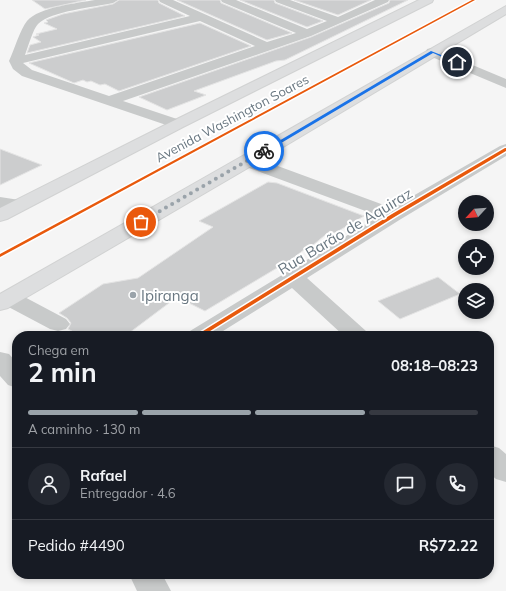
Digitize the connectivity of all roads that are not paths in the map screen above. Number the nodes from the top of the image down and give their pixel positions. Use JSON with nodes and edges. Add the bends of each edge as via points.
{"nodes":[{"id":1,"x":113,"y":0,"type":"edge"},
{"id":2,"x":164,"y":0,"type":"edge"},
{"id":3,"x":226,"y":0,"type":"edge"},
{"id":4,"x":280,"y":0,"type":"edge"},
{"id":5,"x":384,"y":0,"type":"edge"},
{"id":6,"x":428,"y":0,"type":"edge"},
{"id":7,"x":506,"y":9,"type":"edge"},
{"id":8,"x":201,"y":16,"type":"junction"},
{"id":9,"x":338,"y":21,"type":"junction"},
{"id":10,"x":307,"y":33,"type":"junction"},
{"id":11,"x":267,"y":46,"type":"junction"},
{"id":12,"x":432,"y":52,"type":"junction"},
{"id":13,"x":16,"y":61,"type":"junction"},
{"id":14,"x":506,"y":84,"type":"edge"},
{"id":15,"x":112,"y":100,"type":"junction"},
{"id":16,"x":178,"y":124,"type":"junction"},
{"id":17,"x":506,"y":149,"type":"edge"},
{"id":18,"x":247,"y":161,"type":"junction"},
{"id":19,"x":0,"y":203,"type":"edge"},
{"id":20,"x":19,"y":205,"type":"junction"},
{"id":21,"x":394,"y":214,"type":"junction"},
{"id":22,"x":0,"y":215,"type":"edge"},
{"id":23,"x":293,"y":277,"type":"junction"},
{"id":24,"x":5,"y":301,"type":"edge"},
{"id":25,"x":58,"y":324,"type":"dead end"},
{"id":26,"x":206,"y":331,"type":"edge"},
{"id":27,"x":352,"y":331,"type":"edge"},
{"id":28,"x":0,"y":360,"type":"edge"},
{"id":29,"x":12,"y":373,"type":"edge"},
{"id":30,"x":494,"y":460,"type":"edge"},
{"id":31,"x":506,"y":471,"type":"edge"},
{"id":32,"x":148,"y":579,"type":"edge"},
{"id":33,"x":154,"y":591,"type":"edge"}],
"edges":[{"from":1,"to":13,"type":"street","via":[[36,18]]},
{"from":2,"to":8,"type":"street"},
{"from":3,"to":10,"type":"street"},
{"from":4,"to":9,"type":"street"},
{"from":5,"to":9,"type":"street","via":[[360,6]]},
{"from":6,"to":16,"type":"highway","name":"Avenida Washington Soares"},
{"from":7,"to":12,"type":"highway"},
{"from":8,"to":11,"type":"street"},
{"from":8,"to":13,"type":"street"},
{"from":9,"to":10,"type":"street"},
{"from":10,"to":11,"type":"street"},
{"from":11,"to":15,"type":"street"},
{"from":12,"to":14,"type":"street"},
{"from":12,"to":18,"type":"highway"},
{"from":13,"to":15,"type":"street","via":[[27,73]]},
{"from":15,"to":16,"type":"street"},
{"from":16,"to":20,"type":"highway","name":"Avenida Washington Soares"},
{"from":17,"to":21,"type":"street","name":"Rua Barão de Aquiraz"},
{"from":18,"to":21,"type":"street"},
{"from":18,"to":24,"type":"highway"},
{"from":19,"to":20,"type":"street"},
{"from":20,"to":22,"type":"highway","name":"Avenida Washington Soares"},
{"from":21,"to":23,"type":"street","name":"Rua Barão de Aquiraz"},
{"from":23,"to":26,"type":"street","name":"Rua Barão de Aquiraz"},
{"from":23,"to":27,"type":"street"},
{"from":24,"to":25,"type":"street"},
{"from":28,"to":29,"type":"street"},
{"from":30,"to":31,"type":"street"},
{"from":32,"to":33,"type":"street"}]}
